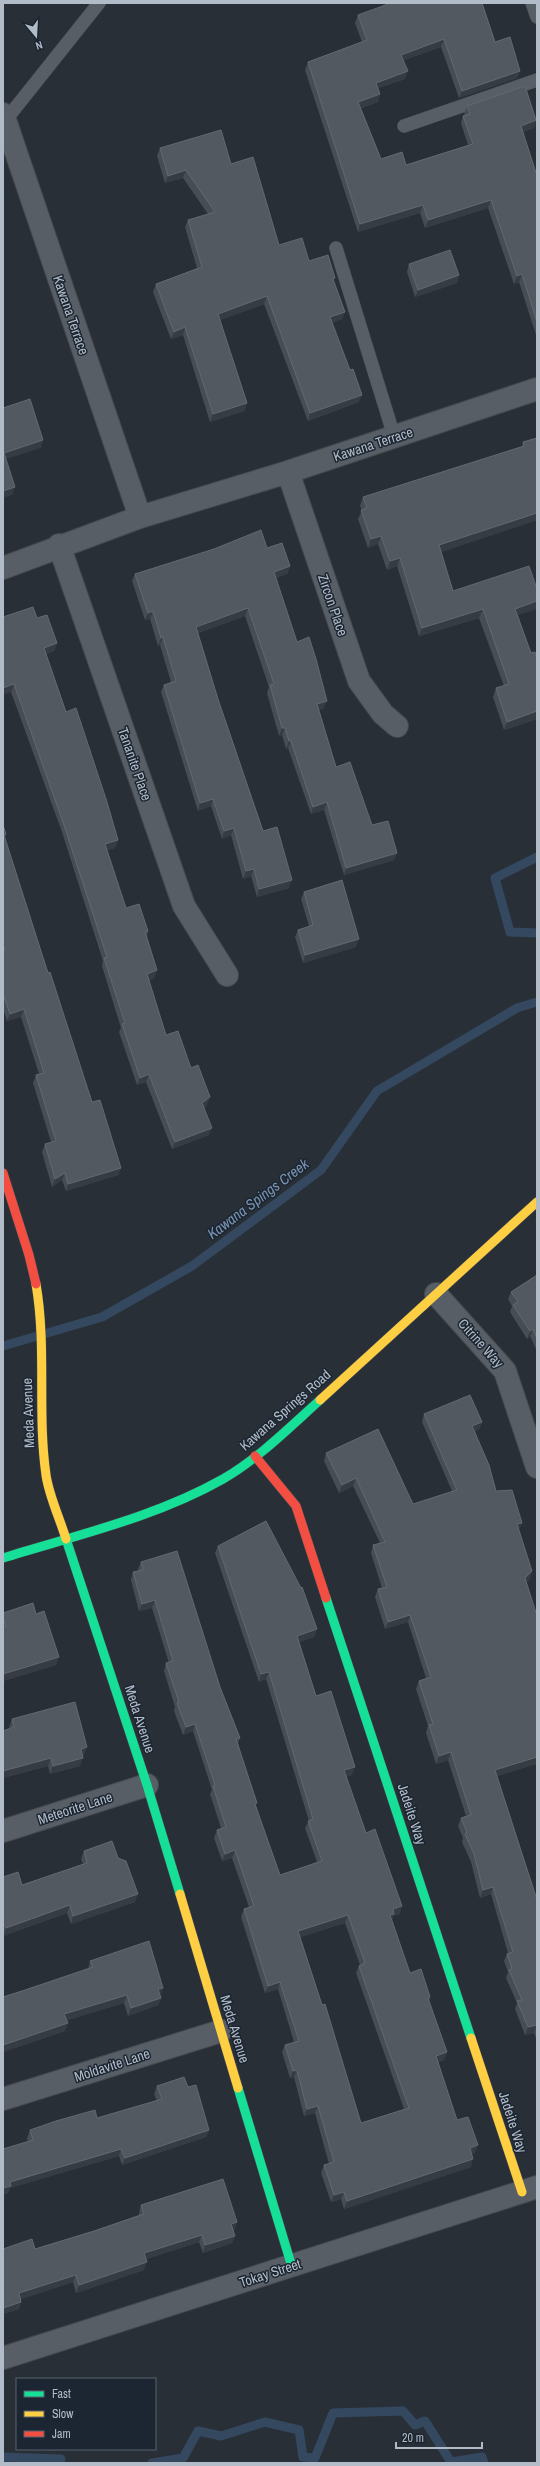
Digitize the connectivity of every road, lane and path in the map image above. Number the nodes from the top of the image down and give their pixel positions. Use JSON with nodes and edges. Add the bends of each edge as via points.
{"nodes":[{"id":1,"x":99,"y":3,"type":"edge"},
{"id":2,"x":532,"y":3,"type":"edge"},
{"id":3,"x":537,"y":17,"type":"edge"},
{"id":4,"x":537,"y":80,"type":"edge"},
{"id":5,"x":4,"y":118,"type":"edge"},
{"id":6,"x":404,"y":126,"type":"dead end"},
{"id":7,"x":336,"y":248,"type":"dead end"},
{"id":8,"x":537,"y":389,"type":"edge"},
{"id":9,"x":394,"y":436,"type":"junction"},
{"id":10,"x":288,"y":472,"type":"junction"},
{"id":11,"x":140,"y":517,"type":"junction"},
{"id":12,"x":59,"y":546,"type":"junction"},
{"id":13,"x":3,"y":568,"type":"edge"},
{"id":14,"x":398,"y":726,"type":"dead end"},
{"id":15,"x":227,"y":975,"type":"dead end"},
{"id":16,"x":3,"y":1174,"type":"edge"},
{"id":17,"x":537,"y":1202,"type":"edge"},
{"id":18,"x":436,"y":1294,"type":"junction"},
{"id":19,"x":255,"y":1456,"type":"junction"},
{"id":20,"x":537,"y":1467,"type":"edge"},
{"id":21,"x":65,"y":1539,"type":"junction"},
{"id":22,"x":3,"y":1558,"type":"edge"},
{"id":23,"x":147,"y":1785,"type":"junction"},
{"id":24,"x":3,"y":1831,"type":"edge"},
{"id":25,"x":221,"y":2031,"type":"junction"},
{"id":26,"x":3,"y":2099,"type":"edge"},
{"id":27,"x":529,"y":2190,"type":"edge"},
{"id":28,"x":292,"y":2267,"type":"junction"},
{"id":29,"x":3,"y":2358,"type":"edge"}],
"edges":[{"from":1,"to":5,"type":"lane"},
{"from":2,"to":3,"type":"lane"},
{"from":4,"to":6,"type":"lane"},
{"from":5,"to":11,"type":"street","name":"Kawana Terrace"},
{"from":7,"to":9,"type":"lane"},
{"from":8,"to":9,"type":"street","name":"Kawana Terrace"},
{"from":9,"to":10,"type":"street","name":"Kawana Terrace"},
{"from":10,"to":11,"type":"street","name":"Kawana Terrace"},
{"from":10,"to":14,"type":"street","name":"Zircon Place","via":[[359,681],[383,714]]},
{"from":11,"to":12,"type":"street","name":"Kawana Terrace"},
{"from":12,"to":13,"type":"street","name":"Kawana Terrace"},
{"from":12,"to":15,"type":"street","name":"Tananite Place","via":[[184,906]]},
{"from":16,"to":21,"type":"street","name":"Meda Avenue","via":[[29,1255],[36,1286],[41,1327],[42,1436],[46,1477]]},
{"from":17,"to":18,"type":"street","name":"Kawana Springs Road"},
{"from":18,"to":19,"type":"street","name":"Kawana Springs Road","via":[[277,1439]]},
{"from":18,"to":20,"type":"street","name":"Citrine Way","via":[[506,1372]]},
{"from":19,"to":21,"type":"street","name":"Kawana Springs Road","via":[[225,1478],[176,1503]]},
{"from":19,"to":27,"type":"street","name":"Jadeite Way","via":[[296,1506]]},
{"from":21,"to":22,"type":"street","name":"Kawana Springs Road"},
{"from":21,"to":23,"type":"street","name":"Meda Avenue"},
{"from":23,"to":24,"type":"street","name":"Meteorite Lane"},
{"from":23,"to":25,"type":"street","name":"Meda Avenue"},
{"from":25,"to":26,"type":"street","name":"Moldavite Lane"},
{"from":25,"to":28,"type":"street","name":"Meda Avenue"},
{"from":27,"to":28,"type":"street","name":"Tokay Street"},
{"from":28,"to":29,"type":"street","name":"Tokay Street"}]}
